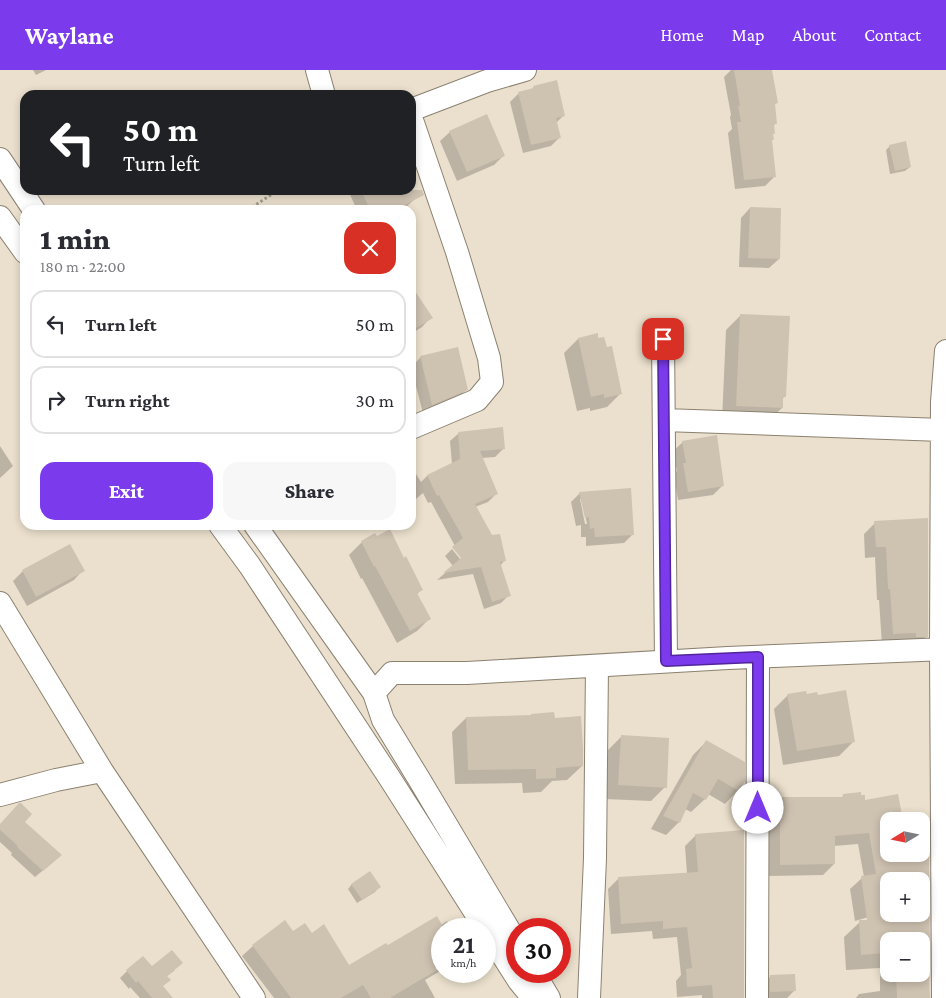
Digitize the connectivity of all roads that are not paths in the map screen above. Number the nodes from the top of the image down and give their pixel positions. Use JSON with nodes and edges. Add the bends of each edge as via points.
{"nodes":[{"id":1,"x":317,"y":70,"type":"edge"},
{"id":2,"x":525,"y":70,"type":"edge"},
{"id":3,"x":323,"y":90,"type":"edge"},
{"id":4,"x":416,"y":108,"type":"edge"},
{"id":5,"x":416,"y":131,"type":"edge"},
{"id":6,"x":0,"y":159,"type":"edge"},
{"id":7,"x":20,"y":189,"type":"edge"},
{"id":8,"x":0,"y":217,"type":"edge"},
{"id":9,"x":20,"y":245,"type":"edge"},
{"id":10,"x":663,"y":339,"type":"dead end"},
{"id":11,"x":946,"y":351,"type":"edge"},
{"id":12,"x":664,"y":420,"type":"junction"},
{"id":13,"x":416,"y":426,"type":"edge"},
{"id":14,"x":942,"y":430,"type":"junction"},
{"id":15,"x":224,"y":530,"type":"edge"},
{"id":16,"x":258,"y":530,"type":"edge"},
{"id":17,"x":0,"y":603,"type":"edge"},
{"id":18,"x":943,"y":649,"type":"edge"},
{"id":19,"x":758,"y":657,"type":"junction"},
{"id":20,"x":666,"y":661,"type":"junction"},
{"id":21,"x":597,"y":666,"type":"junction"},
{"id":22,"x":374,"y":693,"type":"junction"},
{"id":23,"x":102,"y":771,"type":"junction"},
{"id":24,"x":0,"y":795,"type":"edge"},
{"id":25,"x":506,"y":925,"type":"edge"},
{"id":26,"x":540,"y":983,"type":"edge"},
{"id":27,"x":254,"y":998,"type":"edge"},
{"id":28,"x":533,"y":998,"type":"edge"},
{"id":29,"x":549,"y":998,"type":"edge"},
{"id":30,"x":589,"y":998,"type":"edge"},
{"id":31,"x":757,"y":998,"type":"edge"},
{"id":32,"x":943,"y":998,"type":"edge"}],
"edges":[{"from":1,"to":3,"type":"street"},
{"from":2,"to":4,"type":"street"},
{"from":5,"to":13,"type":"street","via":[[457,252],[489,358],[492,382],[477,400]]},
{"from":6,"to":7,"type":"street"},
{"from":8,"to":9,"type":"street"},
{"from":10,"to":12,"type":"street"},
{"from":11,"to":14,"type":"street"},
{"from":12,"to":14,"type":"street"},
{"from":12,"to":20,"type":"street"},
{"from":14,"to":18,"type":"street"},
{"from":15,"to":28,"type":"street"},
{"from":16,"to":22,"type":"street"},
{"from":17,"to":23,"type":"street"},
{"from":18,"to":19,"type":"street"},
{"from":18,"to":32,"type":"street"},
{"from":19,"to":20,"type":"street"},
{"from":19,"to":31,"type":"street"},
{"from":20,"to":21,"type":"street"},
{"from":21,"to":22,"type":"street","via":[[467,673],[392,673]]},
{"from":21,"to":30,"type":"street","via":[[595,858]]},
{"from":22,"to":25,"type":"street","via":[[383,720]]},
{"from":23,"to":24,"type":"street"},
{"from":23,"to":27,"type":"street"},
{"from":26,"to":29,"type":"street"}]}
